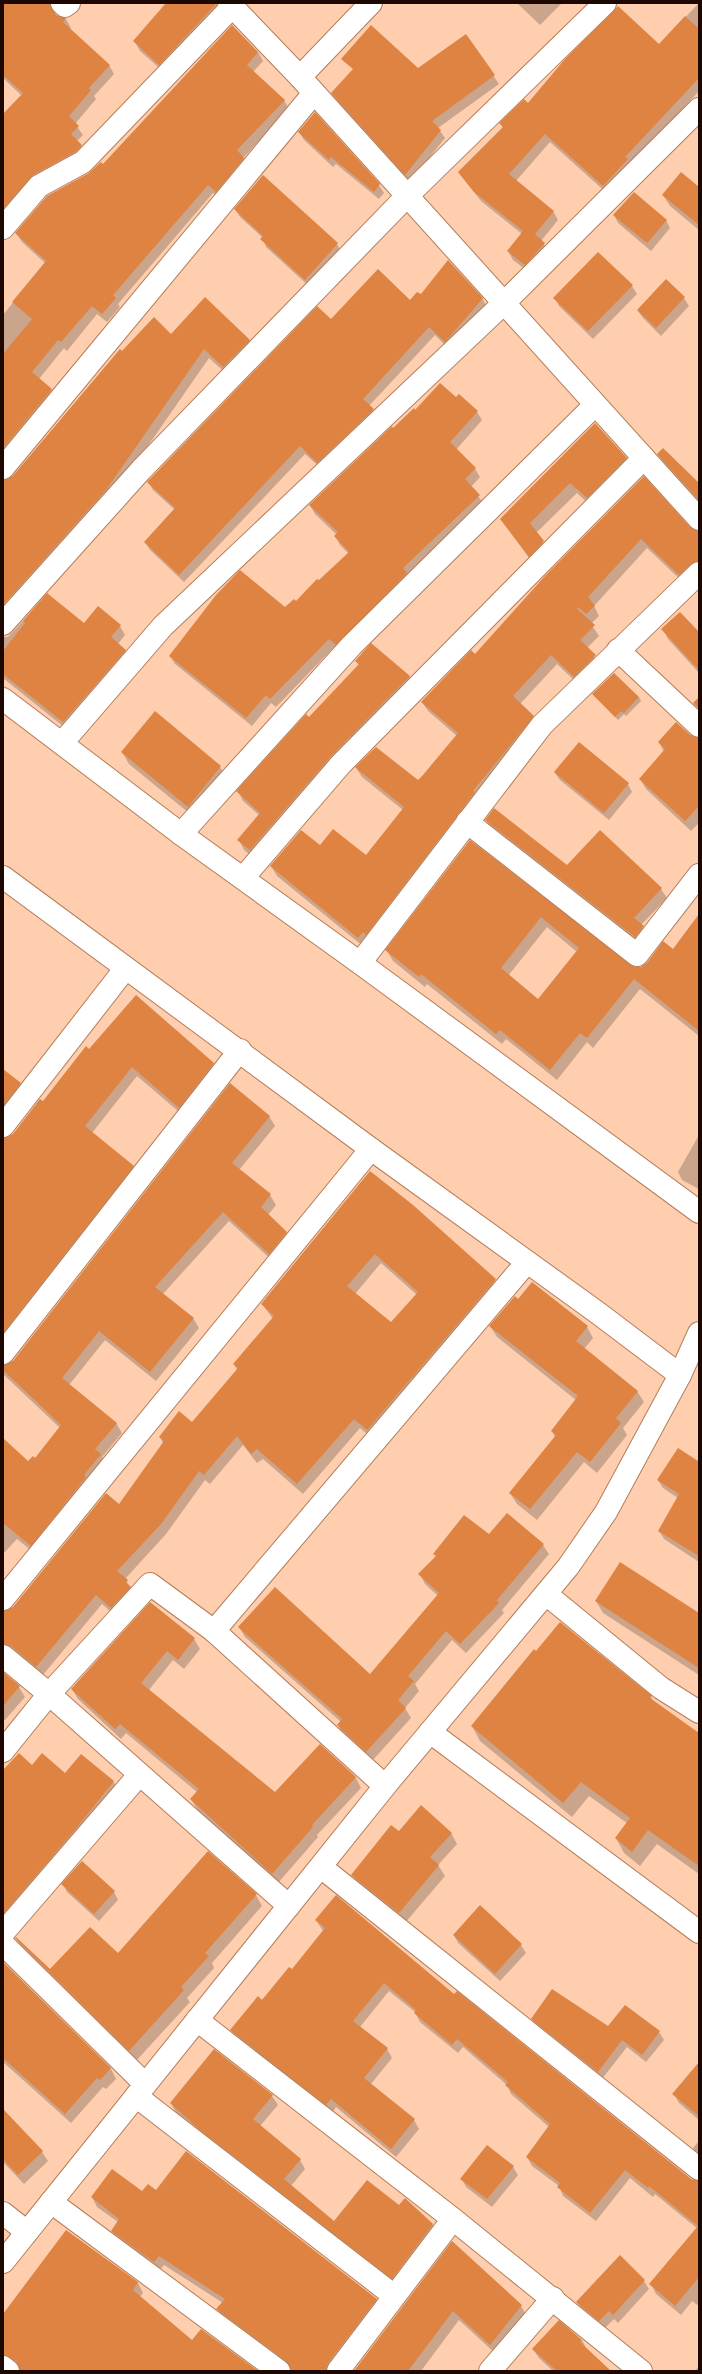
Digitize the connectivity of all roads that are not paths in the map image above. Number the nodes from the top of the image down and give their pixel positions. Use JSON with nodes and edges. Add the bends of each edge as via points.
{"nodes":[{"id":1,"x":62,"y":3,"type":"edge"},
{"id":2,"x":68,"y":3,"type":"edge"},
{"id":3,"x":371,"y":3,"type":"edge"},
{"id":4,"x":605,"y":3,"type":"edge"},
{"id":5,"x":230,"y":5,"type":"edge"},
{"id":6,"x":307,"y":85,"type":"junction"},
{"id":7,"x":699,"y":109,"type":"edge"},
{"id":8,"x":407,"y":196,"type":"junction"},
{"id":9,"x":3,"y":228,"type":"edge"},
{"id":10,"x":504,"y":303,"type":"junction"},
{"id":11,"x":595,"y":405,"type":"junction"},
{"id":12,"x":644,"y":458,"type":"junction"},
{"id":13,"x":3,"y":468,"type":"edge"},
{"id":14,"x":699,"y":519,"type":"edge"},
{"id":15,"x":699,"y":574,"type":"edge"},
{"id":16,"x":3,"y":624,"type":"edge"},
{"id":17,"x":618,"y":650,"type":"junction"},
{"id":18,"x":3,"y":699,"type":"edge"},
{"id":19,"x":699,"y":726,"type":"edge"},
{"id":20,"x":62,"y":743,"type":"junction"},
{"id":21,"x":467,"y":822,"type":"junction"},
{"id":22,"x":181,"y":834,"type":"junction"},
{"id":23,"x":699,"y":875,"type":"edge"},
{"id":24,"x":3,"y":877,"type":"edge"},
{"id":25,"x":243,"y":878,"type":"junction"},
{"id":26,"x":360,"y":963,"type":"junction"},
{"id":27,"x":126,"y":969,"type":"junction"},
{"id":28,"x":240,"y":1050,"type":"junction"},
{"id":29,"x":3,"y":1126,"type":"edge"},
{"id":30,"x":371,"y":1149,"type":"junction"},
{"id":31,"x":699,"y":1212,"type":"edge"},
{"id":32,"x":527,"y":1262,"type":"junction"},
{"id":33,"x":699,"y":1333,"type":"edge"},
{"id":34,"x":3,"y":1353,"type":"edge"},
{"id":35,"x":694,"y":1354,"type":"edge"},
{"id":36,"x":680,"y":1375,"type":"junction"},
{"id":37,"x":546,"y":1594,"type":"junction"},
{"id":38,"x":3,"y":1599,"type":"edge"},
{"id":39,"x":214,"y":1631,"type":"junction"},
{"id":40,"x":3,"y":1656,"type":"edge"},
{"id":41,"x":49,"y":1694,"type":"junction"},
{"id":42,"x":699,"y":1712,"type":"edge"},
{"id":43,"x":430,"y":1732,"type":"junction"},
{"id":44,"x":3,"y":1751,"type":"edge"},
{"id":45,"x":139,"y":1775,"type":"junction"},
{"id":46,"x":385,"y":1786,"type":"junction"},
{"id":47,"x":321,"y":1867,"type":"junction"},
{"id":48,"x":289,"y":1906,"type":"junction"},
{"id":49,"x":699,"y":1932,"type":"edge"},
{"id":50,"x":3,"y":1933,"type":"edge"},
{"id":51,"x":3,"y":1944,"type":"edge"},
{"id":52,"x":197,"y":2020,"type":"junction"},
{"id":53,"x":140,"y":2090,"type":"junction"},
{"id":54,"x":699,"y":2169,"type":"edge"},
{"id":55,"x":51,"y":2202,"type":"junction"},
{"id":56,"x":3,"y":2213,"type":"edge"},
{"id":57,"x":453,"y":2219,"type":"junction"},
{"id":58,"x":27,"y":2232,"type":"junction"},
{"id":59,"x":3,"y":2262,"type":"edge"},
{"id":60,"x":394,"y":2295,"type":"junction"},
{"id":61,"x":553,"y":2298,"type":"junction"},
{"id":62,"x":3,"y":2367,"type":"edge"},
{"id":63,"x":8,"y":2371,"type":"edge"},
{"id":64,"x":279,"y":2371,"type":"edge"},
{"id":65,"x":338,"y":2371,"type":"edge"},
{"id":66,"x":490,"y":2371,"type":"edge"},
{"id":67,"x":641,"y":2371,"type":"edge"}],
"edges":[{"from":1,"to":2,"type":"street","via":[[65,6]]},
{"from":3,"to":6,"type":"street"},
{"from":4,"to":8,"type":"street"},
{"from":5,"to":6,"type":"street"},
{"from":5,"to":9,"type":"street","via":[[83,162],[39,186]]},
{"from":6,"to":8,"type":"street"},
{"from":6,"to":13,"type":"street"},
{"from":7,"to":10,"type":"street"},
{"from":8,"to":10,"type":"street"},
{"from":8,"to":16,"type":"street","via":[[141,470]]},
{"from":10,"to":11,"type":"street"},
{"from":10,"to":20,"type":"street","via":[[163,626]]},
{"from":11,"to":12,"type":"street"},
{"from":11,"to":22,"type":"street","via":[[352,645]]},
{"from":12,"to":14,"type":"street"},
{"from":12,"to":25,"type":"street","via":[[341,764]]},
{"from":15,"to":17,"type":"street"},
{"from":17,"to":19,"type":"street"},
{"from":17,"to":21,"type":"street","via":[[542,725]]},
{"from":18,"to":20,"type":"street"},
{"from":20,"to":22,"type":"street"},
{"from":21,"to":23,"type":"street","via":[[637,955]]},
{"from":21,"to":26,"type":"street"},
{"from":22,"to":25,"type":"street"},
{"from":24,"to":27,"type":"street"},
{"from":25,"to":26,"type":"street"},
{"from":26,"to":31,"type":"street"},
{"from":27,"to":28,"type":"street"},
{"from":27,"to":29,"type":"street"},
{"from":28,"to":30,"type":"street"},
{"from":28,"to":34,"type":"street"},
{"from":30,"to":32,"type":"street"},
{"from":30,"to":38,"type":"street"},
{"from":32,"to":36,"type":"street"},
{"from":32,"to":39,"type":"street"},
{"from":33,"to":35,"type":"street"},
{"from":35,"to":36,"type":"street"},
{"from":36,"to":37,"type":"street","via":[[606,1512]]},
{"from":37,"to":42,"type":"street","via":[[661,1688]]},
{"from":37,"to":43,"type":"street"},
{"from":39,"to":41,"type":"street","via":[[150,1584]]},
{"from":39,"to":46,"type":"street"},
{"from":40,"to":41,"type":"street"},
{"from":41,"to":44,"type":"street"},
{"from":41,"to":45,"type":"street"},
{"from":43,"to":46,"type":"street"},
{"from":43,"to":49,"type":"street"},
{"from":45,"to":48,"type":"street"},
{"from":45,"to":50,"type":"street"},
{"from":46,"to":47,"type":"street"},
{"from":47,"to":48,"type":"street"},
{"from":47,"to":54,"type":"street"},
{"from":48,"to":52,"type":"street"},
{"from":51,"to":53,"type":"street"},
{"from":52,"to":53,"type":"street"},
{"from":52,"to":57,"type":"street"},
{"from":53,"to":55,"type":"street"},
{"from":53,"to":60,"type":"street"},
{"from":55,"to":58,"type":"street"},
{"from":55,"to":64,"type":"street"},
{"from":56,"to":58,"type":"street"},
{"from":57,"to":60,"type":"street"},
{"from":57,"to":61,"type":"street"},
{"from":58,"to":59,"type":"street"},
{"from":60,"to":65,"type":"street"},
{"from":61,"to":66,"type":"street"},
{"from":61,"to":67,"type":"street"},
{"from":62,"to":63,"type":"street"}]}
